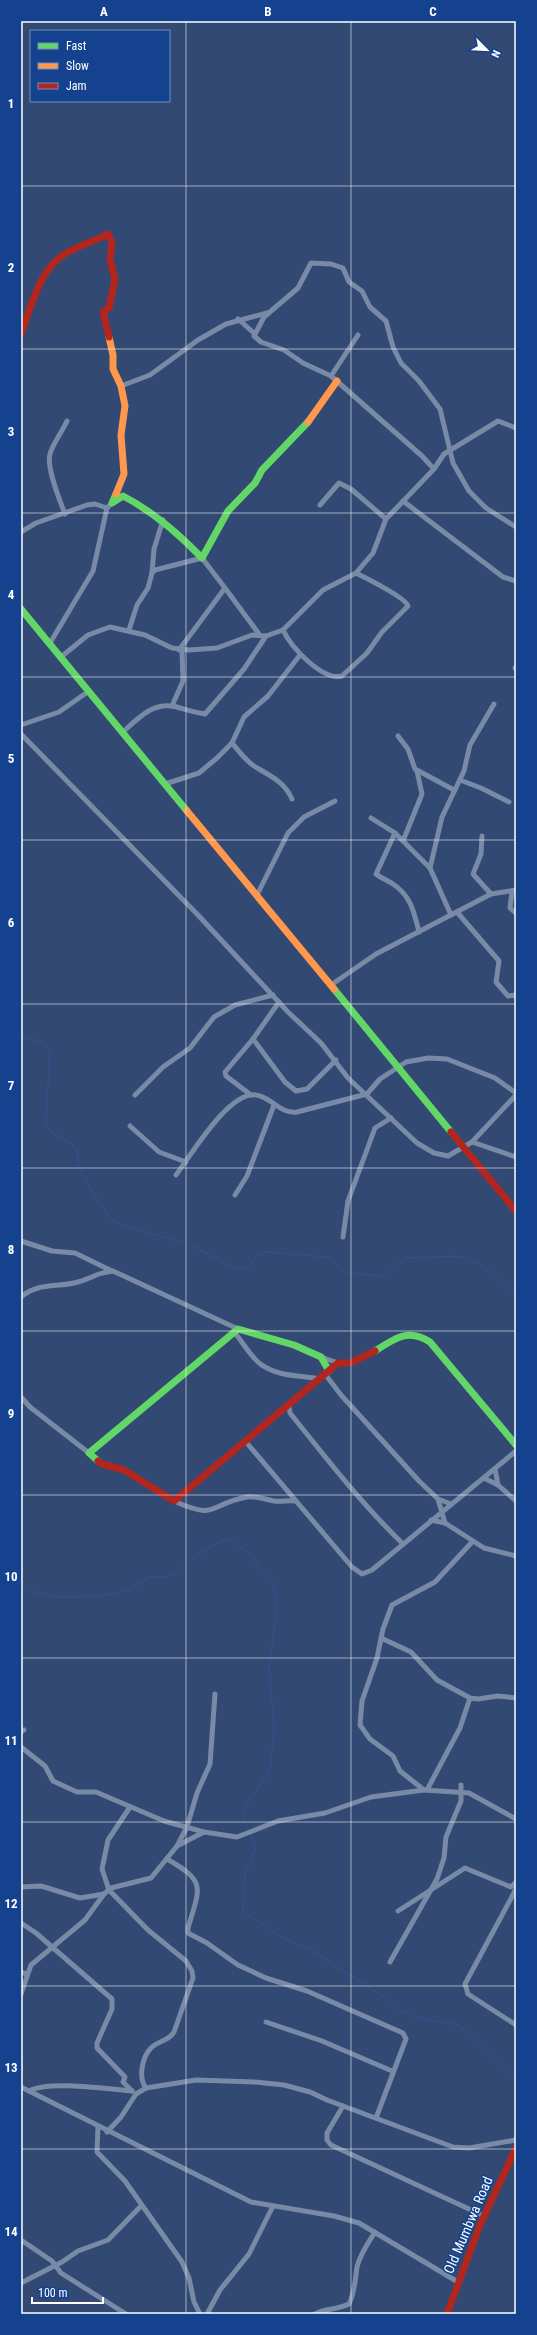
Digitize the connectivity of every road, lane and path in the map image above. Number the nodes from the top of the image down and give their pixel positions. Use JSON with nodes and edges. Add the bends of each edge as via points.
{"nodes":[{"id":1,"x":268,"y":313,"type":"junction"},
{"id":2,"x":238,"y":319,"type":"junction"},
{"id":3,"x":21,"y":334,"type":"edge"},
{"id":4,"x":255,"y":334,"type":"junction"},
{"id":5,"x":358,"y":335,"type":"dead end"},
{"id":6,"x":334,"y":379,"type":"junction"},
{"id":7,"x":121,"y":386,"type":"junction"},
{"id":8,"x":67,"y":421,"type":"dead end"},
{"id":9,"x":516,"y":428,"type":"edge"},
{"id":10,"x":449,"y":450,"type":"junction"},
{"id":11,"x":434,"y":469,"type":"junction"},
{"id":12,"x":403,"y":501,"type":"junction"},
{"id":13,"x":320,"y":505,"type":"dead end"},
{"id":14,"x":110,"y":506,"type":"junction"},
{"id":15,"x":65,"y":514,"type":"junction"},
{"id":16,"x":163,"y":519,"type":"junction"},
{"id":17,"x":386,"y":519,"type":"junction"},
{"id":18,"x":516,"y":528,"type":"edge"},
{"id":19,"x":21,"y":532,"type":"edge"},
{"id":20,"x":202,"y":558,"type":"junction"},
{"id":21,"x":152,"y":573,"type":"junction"},
{"id":22,"x":356,"y":573,"type":"junction"},
{"id":23,"x":516,"y":581,"type":"edge"},
{"id":24,"x":225,"y":588,"type":"junction"},
{"id":25,"x":21,"y":609,"type":"edge"},
{"id":26,"x":129,"y":630,"type":"junction"},
{"id":27,"x":283,"y":630,"type":"junction"},
{"id":28,"x":259,"y":634,"type":"junction"},
{"id":29,"x":266,"y":636,"type":"junction"},
{"id":30,"x":50,"y":643,"type":"junction"},
{"id":31,"x":181,"y":650,"type":"junction"},
{"id":32,"x":300,"y":655,"type":"junction"},
{"id":33,"x":61,"y":657,"type":"junction"},
{"id":34,"x":90,"y":691,"type":"junction"},
{"id":35,"x":494,"y":704,"type":"dead end"},
{"id":36,"x":172,"y":706,"type":"junction"},
{"id":37,"x":21,"y":725,"type":"edge"},
{"id":38,"x":123,"y":732,"type":"junction"},
{"id":39,"x":21,"y":734,"type":"edge"},
{"id":40,"x":398,"y":736,"type":"dead end"},
{"id":41,"x":232,"y":743,"type":"junction"},
{"id":42,"x":417,"y":771,"type":"junction"},
{"id":43,"x":460,"y":780,"type":"junction"},
{"id":44,"x":165,"y":784,"type":"junction"},
{"id":45,"x":454,"y":790,"type":"junction"},
{"id":46,"x":292,"y":799,"type":"dead end"},
{"id":47,"x":335,"y":801,"type":"dead end"},
{"id":48,"x":509,"y":802,"type":"dead end"},
{"id":49,"x":371,"y":818,"type":"dead end"},
{"id":50,"x":395,"y":833,"type":"junction"},
{"id":51,"x":482,"y":836,"type":"dead end"},
{"id":52,"x":403,"y":841,"type":"junction"},
{"id":53,"x":430,"y":868,"type":"junction"},
{"id":54,"x":514,"y":890,"type":"edge"},
{"id":55,"x":491,"y":894,"type":"junction"},
{"id":56,"x":257,"y":895,"type":"junction"},
{"id":57,"x":457,"y":912,"type":"junction"},
{"id":58,"x":516,"y":913,"type":"edge"},
{"id":59,"x":451,"y":915,"type":"junction"},
{"id":60,"x":419,"y":932,"type":"junction"},
{"id":61,"x":331,"y":984,"type":"junction"},
{"id":62,"x":273,"y":995,"type":"junction"},
{"id":63,"x":516,"y":996,"type":"edge"},
{"id":64,"x":279,"y":1002,"type":"junction"},
{"id":65,"x":253,"y":1039,"type":"junction"},
{"id":66,"x":336,"y":1060,"type":"junction"},
{"id":67,"x":397,"y":1068,"type":"junction"},
{"id":68,"x":367,"y":1094,"type":"junction"},
{"id":69,"x":516,"y":1094,"type":"edge"},
{"id":70,"x":135,"y":1095,"type":"dead end"},
{"id":71,"x":251,"y":1095,"type":"junction"},
{"id":72,"x":274,"y":1105,"type":"junction"},
{"id":73,"x":391,"y":1118,"type":"junction"},
{"id":74,"x":130,"y":1126,"type":"dead end"},
{"id":75,"x":472,"y":1142,"type":"junction"},
{"id":76,"x":464,"y":1148,"type":"junction"},
{"id":77,"x":516,"y":1157,"type":"edge"},
{"id":78,"x":186,"y":1162,"type":"junction"},
{"id":79,"x":176,"y":1175,"type":"dead end"},
{"id":80,"x":235,"y":1195,"type":"dead end"},
{"id":81,"x":516,"y":1211,"type":"edge"},
{"id":82,"x":342,"y":1237,"type":"dead end"},
{"id":83,"x":21,"y":1241,"type":"edge"},
{"id":84,"x":113,"y":1271,"type":"junction"},
{"id":85,"x":21,"y":1297,"type":"edge"},
{"id":86,"x":236,"y":1331,"type":"junction"},
{"id":87,"x":321,"y":1357,"type":"junction"},
{"id":88,"x":338,"y":1363,"type":"junction"},
{"id":89,"x":324,"y":1375,"type":"junction"},
{"id":90,"x":21,"y":1397,"type":"edge"},
{"id":91,"x":289,"y":1406,"type":"junction"},
{"id":92,"x":281,"y":1413,"type":"junction"},
{"id":93,"x":290,"y":1413,"type":"junction"},
{"id":94,"x":246,"y":1442,"type":"junction"},
{"id":95,"x":516,"y":1445,"type":"edge"},
{"id":96,"x":516,"y":1451,"type":"edge"},
{"id":97,"x":90,"y":1453,"type":"junction"},
{"id":98,"x":495,"y":1469,"type":"junction"},
{"id":99,"x":484,"y":1478,"type":"junction"},
{"id":100,"x":498,"y":1485,"type":"junction"},
{"id":101,"x":438,"y":1499,"type":"junction"},
{"id":102,"x":296,"y":1500,"type":"junction"},
{"id":103,"x":174,"y":1501,"type":"junction"},
{"id":104,"x":516,"y":1501,"type":"edge"},
{"id":105,"x":451,"y":1504,"type":"junction"},
{"id":106,"x":440,"y":1512,"type":"junction"},
{"id":107,"x":431,"y":1520,"type":"junction"},
{"id":108,"x":445,"y":1523,"type":"junction"},
{"id":109,"x":473,"y":1541,"type":"junction"},
{"id":110,"x":402,"y":1543,"type":"junction"},
{"id":111,"x":516,"y":1556,"type":"edge"},
{"id":112,"x":381,"y":1638,"type":"junction"},
{"id":113,"x":215,"y":1694,"type":"dead end"},
{"id":114,"x":470,"y":1698,"type":"junction"},
{"id":115,"x":516,"y":1698,"type":"edge"},
{"id":116,"x":21,"y":1747,"type":"edge"},
{"id":117,"x":461,"y":1785,"type":"dead end"},
{"id":118,"x":425,"y":1790,"type":"junction"},
{"id":119,"x":462,"y":1792,"type":"junction"},
{"id":120,"x":130,"y":1807,"type":"junction"},
{"id":121,"x":516,"y":1819,"type":"edge"},
{"id":122,"x":187,"y":1827,"type":"junction"},
{"id":123,"x":204,"y":1832,"type":"junction"},
{"id":124,"x":177,"y":1846,"type":"junction"},
{"id":125,"x":167,"y":1859,"type":"junction"},
{"id":126,"x":516,"y":1882,"type":"edge"},
{"id":127,"x":21,"y":1887,"type":"edge"},
{"id":128,"x":430,"y":1889,"type":"junction"},
{"id":129,"x":516,"y":1889,"type":"edge"},
{"id":130,"x":108,"y":1890,"type":"junction"},
{"id":131,"x":104,"y":1894,"type":"junction"},
{"id":132,"x":398,"y":1911,"type":"dead end"},
{"id":133,"x":21,"y":1923,"type":"edge"},
{"id":134,"x":51,"y":1946,"type":"junction"},
{"id":135,"x":390,"y":1962,"type":"dead end"},
{"id":136,"x":21,"y":1972,"type":"edge"},
{"id":137,"x":27,"y":1974,"type":"junction"},
{"id":138,"x":21,"y":1994,"type":"edge"},
{"id":139,"x":266,"y":2022,"type":"dead end"},
{"id":140,"x":516,"y":2025,"type":"edge"},
{"id":141,"x":392,"y":2071,"type":"junction"},
{"id":142,"x":21,"y":2087,"type":"edge"},
{"id":143,"x":146,"y":2088,"type":"junction"},
{"id":144,"x":28,"y":2091,"type":"junction"},
{"id":145,"x":134,"y":2093,"type":"junction"},
{"id":146,"x":343,"y":2106,"type":"junction"},
{"id":147,"x":376,"y":2118,"type":"junction"},
{"id":148,"x":98,"y":2126,"type":"junction"},
{"id":149,"x":107,"y":2132,"type":"junction"},
{"id":150,"x":516,"y":2140,"type":"edge"},
{"id":151,"x":516,"y":2148,"type":"edge"},
{"id":152,"x":141,"y":2206,"type":"junction"},
{"id":153,"x":273,"y":2206,"type":"junction"},
{"id":154,"x":484,"y":2216,"type":"junction"},
{"id":155,"x":375,"y":2232,"type":"junction"},
{"id":156,"x":21,"y":2240,"type":"edge"},
{"id":157,"x":55,"y":2266,"type":"junction"},
{"id":158,"x":458,"y":2282,"type":"junction"},
{"id":159,"x":21,"y":2283,"type":"edge"},
{"id":160,"x":126,"y":2314,"type":"edge"},
{"id":161,"x":200,"y":2314,"type":"edge"},
{"id":162,"x":207,"y":2314,"type":"edge"},
{"id":163,"x":315,"y":2314,"type":"edge"},
{"id":164,"x":446,"y":2314,"type":"edge"}],
"edges":[{"from":1,"to":2,"type":"street"},
{"from":1,"to":4,"type":"street"},
{"from":1,"to":10,"type":"street","via":[[298,288],[311,263],[343,268],[350,284],[362,291],[370,307],[386,321],[393,347],[401,363],[419,381],[440,409]]},
{"from":2,"to":4,"type":"street"},
{"from":2,"to":7,"type":"street","via":[[211,331],[150,375]]},
{"from":3,"to":7,"type":"street","via":[[34,295],[50,268],[68,252],[108,234],[112,242],[110,260],[115,279],[109,308],[103,312],[113,355],[113,369]]},
{"from":4,"to":6,"type":"street","via":[[261,342],[284,350]]},
{"from":5,"to":6,"type":"street"},
{"from":6,"to":11,"type":"street"},
{"from":6,"to":20,"type":"street","via":[[301,431],[262,470],[248,492],[228,511]]},
{"from":7,"to":14,"type":"street","via":[[125,406],[121,435],[124,474]]},
{"from":8,"to":15,"type":"street","via":[[49,455],[55,487]]},
{"from":9,"to":10,"type":"street","via":[[498,421],[466,443]]},
{"from":10,"to":11,"type":"street"},
{"from":10,"to":18,"type":"street","via":[[453,463],[469,491],[486,508]]},
{"from":11,"to":12,"type":"street"},
{"from":12,"to":17,"type":"street"},
{"from":12,"to":23,"type":"street","via":[[503,577]]},
{"from":13,"to":17,"type":"street","via":[[339,483],[351,489]]},
{"from":14,"to":15,"type":"street","via":[[91,504]]},
{"from":14,"to":16,"type":"street","via":[[123,496]]},
{"from":14,"to":30,"type":"street","via":[[93,571]]},
{"from":15,"to":19,"type":"street","via":[[36,523]]},
{"from":16,"to":20,"type":"street"},
{"from":16,"to":21,"type":"street","via":[[154,550]]},
{"from":17,"to":22,"type":"street","via":[[373,553]]},
{"from":20,"to":21,"type":"street","via":[[161,568]]},
{"from":20,"to":24,"type":"street"},
{"from":21,"to":26,"type":"street"},
{"from":22,"to":27,"type":"street","via":[[323,590]]},
{"from":22,"to":32,"type":"street","via":[[401,596],[407,602],[406,610],[342,676],[327,673]]},
{"from":24,"to":28,"type":"street"},
{"from":24,"to":31,"type":"street"},
{"from":25,"to":30,"type":"street"},
{"from":26,"to":31,"type":"street"},
{"from":26,"to":33,"type":"street","via":[[110,627],[98,630]]},
{"from":27,"to":29,"type":"street"},
{"from":27,"to":32,"type":"street"},
{"from":28,"to":29,"type":"street"},
{"from":28,"to":31,"type":"street","via":[[217,648]]},
{"from":29,"to":36,"type":"street","via":[[244,669],[205,714],[196,714]]},
{"from":30,"to":33,"type":"street"},
{"from":31,"to":36,"type":"street","via":[[183,682]]},
{"from":32,"to":41,"type":"street","via":[[268,696],[244,717]]},
{"from":33,"to":34,"type":"street"},
{"from":34,"to":37,"type":"street","via":[[59,712]]},
{"from":34,"to":38,"type":"street"},
{"from":35,"to":43,"type":"street","via":[[470,745]]},
{"from":36,"to":38,"type":"street","via":[[152,708],[140,715]]},
{"from":38,"to":44,"type":"street"},
{"from":39,"to":62,"type":"street"},
{"from":40,"to":42,"type":"street","via":[[408,749],[412,766]]},
{"from":41,"to":44,"type":"street","via":[[199,773]]},
{"from":41,"to":46,"type":"street","via":[[253,766],[279,780],[288,789]]},
{"from":42,"to":45,"type":"street"},
{"from":42,"to":52,"type":"street","via":[[422,794]]},
{"from":43,"to":45,"type":"street"},
{"from":43,"to":48,"type":"street"},
{"from":44,"to":56,"type":"street"},
{"from":45,"to":53,"type":"street","via":[[439,827]]},
{"from":47,"to":56,"type":"street","via":[[304,817],[288,833]]},
{"from":49,"to":50,"type":"street"},
{"from":50,"to":52,"type":"street"},
{"from":50,"to":60,"type":"street","via":[[376,874],[400,888],[408,897],[413,906]]},
{"from":51,"to":55,"type":"street","via":[[481,854],[473,874]]},
{"from":52,"to":53,"type":"street"},
{"from":53,"to":59,"type":"street"},
{"from":54,"to":55,"type":"street"},
{"from":54,"to":58,"type":"street","via":[[510,908]]},
{"from":55,"to":57,"type":"street"},
{"from":56,"to":61,"type":"street"},
{"from":57,"to":59,"type":"street"},
{"from":57,"to":63,"type":"street","via":[[499,961],[496,982],[508,996]]},
{"from":59,"to":60,"type":"street"},
{"from":60,"to":61,"type":"street","via":[[376,954]]},
{"from":61,"to":67,"type":"street"},
{"from":62,"to":64,"type":"street"},
{"from":62,"to":70,"type":"street","via":[[235,1005],[214,1017],[190,1048],[163,1067]]},
{"from":64,"to":65,"type":"street"},
{"from":64,"to":66,"type":"street"},
{"from":65,"to":66,"type":"street","via":[[285,1082],[296,1092],[307,1088]]},
{"from":65,"to":71,"type":"street","via":[[225,1074]]},
{"from":66,"to":68,"type":"street","via":[[348,1078]]},
{"from":67,"to":68,"type":"street","via":[[380,1079]]},
{"from":67,"to":69,"type":"street","via":[[420,1058],[447,1059],[495,1078]]},
{"from":67,"to":76,"type":"street"},
{"from":68,"to":72,"type":"street","via":[[297,1112],[285,1111]]},
{"from":68,"to":73,"type":"street"},
{"from":69,"to":75,"type":"street"},
{"from":71,"to":72,"type":"street","via":[[258,1095]]},
{"from":71,"to":78,"type":"street","via":[[236,1102],[214,1122]]},
{"from":72,"to":80,"type":"street","via":[[247,1176]]},
{"from":73,"to":76,"type":"street","via":[[416,1143],[434,1152],[448,1156]]},
{"from":73,"to":82,"type":"street","via":[[375,1128],[348,1201]]},
{"from":74,"to":78,"type":"street","via":[[159,1152]]},
{"from":75,"to":76,"type":"street"},
{"from":75,"to":77,"type":"street"},
{"from":76,"to":81,"type":"street"},
{"from":78,"to":79,"type":"street"},
{"from":83,"to":84,"type":"street","via":[[52,1251],[75,1253]]},
{"from":84,"to":85,"type":"street","via":[[98,1272],[78,1282],[42,1286]]},
{"from":84,"to":86,"type":"street"},
{"from":86,"to":87,"type":"street","via":[[294,1345]]},
{"from":86,"to":89,"type":"street","via":[[255,1358],[265,1366],[282,1374]]},
{"from":86,"to":97,"type":"street"},
{"from":87,"to":88,"type":"street"},
{"from":87,"to":89,"type":"street"},
{"from":88,"to":89,"type":"street"},
{"from":88,"to":95,"type":"street","via":[[352,1364],[381,1349],[400,1335],[421,1335],[430,1342]]},
{"from":89,"to":91,"type":"street"},
{"from":89,"to":101,"type":"street"},
{"from":90,"to":97,"type":"street","via":[[40,1415]]},
{"from":91,"to":92,"type":"street"},
{"from":91,"to":93,"type":"street"},
{"from":92,"to":93,"type":"street"},
{"from":92,"to":94,"type":"street"},
{"from":93,"to":110,"type":"street","via":[[365,1505]]},
{"from":94,"to":102,"type":"street"},
{"from":94,"to":103,"type":"street"},
{"from":96,"to":98,"type":"street"},
{"from":97,"to":103,"type":"street","via":[[102,1464],[124,1470]]},
{"from":98,"to":99,"type":"street"},
{"from":98,"to":100,"type":"street"},
{"from":99,"to":100,"type":"street"},
{"from":99,"to":105,"type":"street"},
{"from":100,"to":104,"type":"street"},
{"from":101,"to":105,"type":"street"},
{"from":101,"to":106,"type":"street"},
{"from":102,"to":103,"type":"street","via":[[274,1501],[258,1496],[246,1497],[207,1512],[193,1510]]},
{"from":102,"to":110,"type":"street","via":[[352,1567],[362,1574],[372,1570]]},
{"from":105,"to":106,"type":"street"},
{"from":106,"to":107,"type":"street"},
{"from":106,"to":108,"type":"street"},
{"from":107,"to":108,"type":"street"},
{"from":107,"to":110,"type":"street"},
{"from":108,"to":109,"type":"street"},
{"from":109,"to":111,"type":"street","via":[[484,1548]]},
{"from":109,"to":112,"type":"street","via":[[435,1582],[392,1605]]},
{"from":112,"to":114,"type":"street","via":[[411,1652],[438,1680]]},
{"from":112,"to":118,"type":"street","via":[[360,1709],[360,1726],[370,1739],[389,1752],[400,1771]]},
{"from":113,"to":122,"type":"street","via":[[210,1764],[197,1793]]},
{"from":114,"to":115,"type":"street"},
{"from":114,"to":118,"type":"street","via":[[460,1728]]},
{"from":116,"to":120,"type":"street","via":[[45,1766],[53,1780],[77,1792],[96,1792]]},
{"from":117,"to":119,"type":"street"},
{"from":118,"to":119,"type":"street"},
{"from":118,"to":123,"type":"street","via":[[371,1797],[325,1813],[278,1821],[241,1837]]},
{"from":119,"to":121,"type":"street","via":[[480,1798]]},
{"from":119,"to":128,"type":"street","via":[[461,1801],[446,1837],[444,1858],[437,1879]]},
{"from":120,"to":122,"type":"street"},
{"from":120,"to":130,"type":"street","via":[[108,1840],[102,1869]]},
{"from":122,"to":123,"type":"street"},
{"from":122,"to":124,"type":"street"},
{"from":123,"to":124,"type":"street"},
{"from":124,"to":125,"type":"street"},
{"from":125,"to":130,"type":"street","via":[[151,1878]]},
{"from":125,"to":141,"type":"street","via":[[189,1872],[197,1885],[198,1894],[188,1933],[238,1965],[400,2030],[406,2039]]},
{"from":126,"to":128,"type":"street","via":[[510,1887],[465,1868]]},
{"from":127,"to":131,"type":"street","via":[[48,1888],[80,1898]]},
{"from":128,"to":132,"type":"street"},
{"from":128,"to":135,"type":"street","via":[[422,1908]]},
{"from":129,"to":140,"type":"street","via":[[465,1984],[466,1990],[473,1998]]},
{"from":130,"to":131,"type":"street"},
{"from":130,"to":143,"type":"street","via":[[148,1930],[186,1961],[192,1971],[190,1989],[174,2032],[169,2038],[151,2048],[147,2056],[141,2074],[142,2083]]},
{"from":131,"to":134,"type":"street","via":[[85,1920]]},
{"from":133,"to":134,"type":"street"},
{"from":134,"to":137,"type":"street","via":[[31,1965]]},
{"from":134,"to":145,"type":"street","via":[[112,1999],[112,2009],[97,2048],[116,2070],[121,2072],[125,2077],[123,2082]]},
{"from":136,"to":137,"type":"street"},
{"from":137,"to":138,"type":"street"},
{"from":139,"to":141,"type":"street","via":[[322,2041]]},
{"from":141,"to":147,"type":"street"},
{"from":142,"to":144,"type":"street"},
{"from":143,"to":145,"type":"street"},
{"from":143,"to":146,"type":"street","via":[[196,2080],[270,2082],[310,2092]]},
{"from":144,"to":145,"type":"street","via":[[36,2087],[53,2085]]},
{"from":144,"to":148,"type":"street"},
{"from":145,"to":149,"type":"street","via":[[121,2117]]},
{"from":146,"to":147,"type":"street"},
{"from":146,"to":154,"type":"street","via":[[328,2133],[327,2140],[331,2145]]},
{"from":147,"to":150,"type":"street","via":[[461,2148]]},
{"from":148,"to":149,"type":"street"},
{"from":148,"to":152,"type":"street","via":[[97,2152],[125,2181]]},
{"from":149,"to":153,"type":"street","via":[[251,2202]]},
{"from":151,"to":154,"type":"street","name":"Old Mumbwa Road"},
{"from":152,"to":157,"type":"street","via":[[108,2240],[78,2251]]},
{"from":152,"to":161,"type":"street","via":[[182,2262]]},
{"from":153,"to":155,"type":"street","via":[[334,2216],[359,2223]]},
{"from":153,"to":162,"type":"street","via":[[249,2254],[220,2290]]},
{"from":154,"to":158,"type":"street","name":"Old Mumbwa Road"},
{"from":155,"to":158,"type":"street"},
{"from":155,"to":163,"type":"street","via":[[366,2245],[358,2266],[356,2284],[349,2304],[338,2310],[324,2309]]},
{"from":156,"to":157,"type":"street","via":[[52,2261]]},
{"from":157,"to":159,"type":"street"},
{"from":157,"to":160,"type":"street","via":[[79,2286]]},
{"from":158,"to":164,"type":"street","name":"Old Mumbwa Road"}]}
